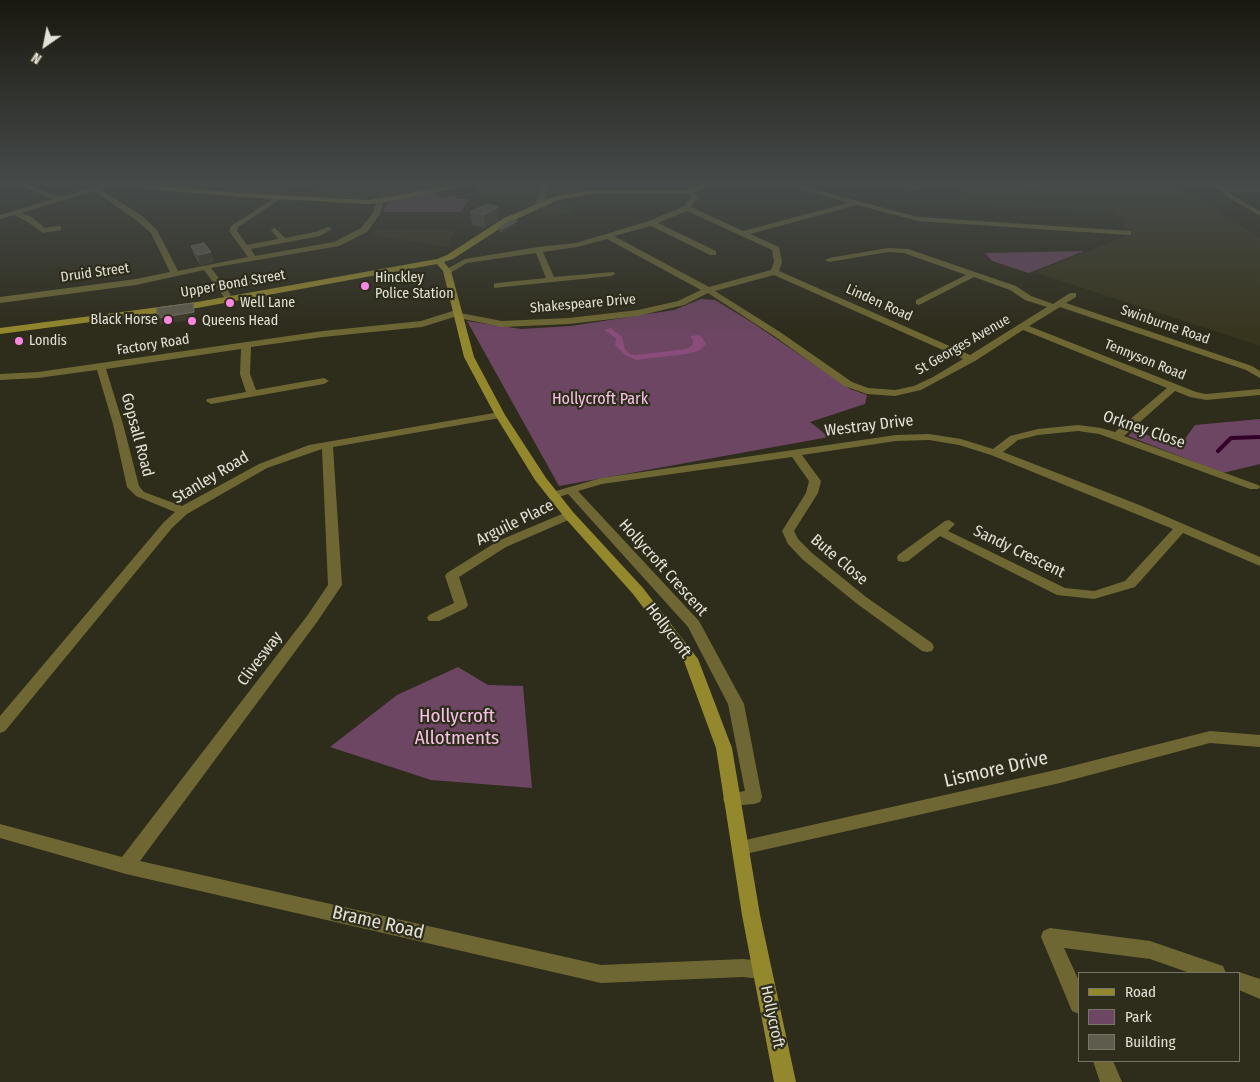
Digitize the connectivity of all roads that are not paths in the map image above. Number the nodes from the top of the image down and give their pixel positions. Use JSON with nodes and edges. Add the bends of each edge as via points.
{"nodes":[{"id":1,"x":155,"y":233,"type":"edge"},
{"id":2,"x":236,"y":233,"type":"edge"},
{"id":3,"x":278,"y":233,"type":"edge"},
{"id":4,"x":318,"y":233,"type":"edge"},
{"id":5,"x":358,"y":233,"type":"edge"},
{"id":6,"x":485,"y":233,"type":"edge"},
{"id":7,"x":616,"y":233,"type":"edge"},
{"id":8,"x":673,"y":233,"type":"edge"},
{"id":9,"x":746,"y":233,"type":"edge"},
{"id":10,"x":608,"y":236,"type":"junction"},
{"id":11,"x":283,"y":240,"type":"junction"},
{"id":12,"x":542,"y":246,"type":"junction"},
{"id":13,"x":245,"y":248,"type":"junction"},
{"id":14,"x":713,"y":253,"type":"dead end"},
{"id":15,"x":253,"y":258,"type":"junction"},
{"id":16,"x":829,"y":260,"type":"dead end"},
{"id":17,"x":440,"y":262,"type":"junction"},
{"id":18,"x":206,"y":267,"type":"junction"},
{"id":19,"x":447,"y":271,"type":"junction"},
{"id":20,"x":775,"y":272,"type":"junction"},
{"id":21,"x":175,"y":273,"type":"junction"},
{"id":22,"x":611,"y":274,"type":"dead end"},
{"id":23,"x":972,"y":275,"type":"junction"},
{"id":24,"x":264,"y":279,"type":"dead end"},
{"id":25,"x":551,"y":280,"type":"junction"},
{"id":26,"x":497,"y":286,"type":"dead end"},
{"id":27,"x":223,"y":288,"type":"junction"},
{"id":28,"x":0,"y":289,"type":"edge"},
{"id":29,"x":708,"y":290,"type":"junction"},
{"id":30,"x":1073,"y":294,"type":"dead end"},
{"id":31,"x":229,"y":298,"type":"junction"},
{"id":32,"x":4,"y":300,"type":"edge"},
{"id":33,"x":919,"y":302,"type":"dead end"},
{"id":34,"x":1057,"y":306,"type":"junction"},
{"id":35,"x":457,"y":314,"type":"junction"},
{"id":36,"x":1023,"y":327,"type":"junction"},
{"id":37,"x":0,"y":331,"type":"edge"},
{"id":38,"x":246,"y":345,"type":"junction"},
{"id":39,"x":972,"y":359,"type":"junction"},
{"id":40,"x":101,"y":367,"type":"junction"},
{"id":41,"x":1260,"y":375,"type":"edge"},
{"id":42,"x":0,"y":377,"type":"edge"},
{"id":43,"x":324,"y":381,"type":"dead end"},
{"id":44,"x":1174,"y":387,"type":"junction"},
{"id":45,"x":1260,"y":392,"type":"edge"},
{"id":46,"x":252,"y":394,"type":"junction"},
{"id":47,"x":211,"y":401,"type":"dead end"},
{"id":48,"x":500,"y":415,"type":"junction"},
{"id":49,"x":1118,"y":436,"type":"junction"},
{"id":50,"x":327,"y":444,"type":"junction"},
{"id":51,"x":794,"y":452,"type":"junction"},
{"id":52,"x":995,"y":453,"type":"junction"},
{"id":53,"x":1254,"y":486,"type":"dead end"},
{"id":54,"x":570,"y":490,"type":"junction"},
{"id":55,"x":553,"y":495,"type":"junction"},
{"id":56,"x":183,"y":511,"type":"junction"},
{"id":57,"x":568,"y":514,"type":"junction"},
{"id":58,"x":1181,"y":528,"type":"junction"},
{"id":59,"x":903,"y":558,"type":"dead end"},
{"id":60,"x":1260,"y":562,"type":"edge"},
{"id":61,"x":434,"y":618,"type":"dead end"},
{"id":62,"x":927,"y":647,"type":"dead end"},
{"id":63,"x":0,"y":727,"type":"edge"},
{"id":64,"x":1260,"y":740,"type":"edge"},
{"id":65,"x":731,"y":799,"type":"junction"},
{"id":66,"x":0,"y":831,"type":"edge"},
{"id":67,"x":741,"y":848,"type":"junction"},
{"id":68,"x":126,"y":866,"type":"junction"},
{"id":69,"x":762,"y":970,"type":"junction"},
{"id":70,"x":1213,"y":972,"type":"edge"},
{"id":71,"x":1240,"y":981,"type":"edge"},
{"id":72,"x":1260,"y":989,"type":"edge"},
{"id":73,"x":1078,"y":1002,"type":"edge"},
{"id":74,"x":1102,"y":1062,"type":"edge"},
{"id":75,"x":785,"y":1082,"type":"edge"},
{"id":76,"x":1112,"y":1082,"type":"edge"}],
"edges":[{"from":1,"to":21,"type":"street"},
{"from":2,"to":13,"type":"street"},
{"from":3,"to":11,"type":"street"},
{"from":4,"to":11,"type":"street"},
{"from":5,"to":15,"type":"street","name":"Druid Street","via":[[319,248]]},
{"from":6,"to":17,"type":"main road"},
{"from":7,"to":10,"type":"street"},
{"from":8,"to":14,"type":"street"},
{"from":9,"to":20,"type":"street","via":[[776,248],[778,262]]},
{"from":10,"to":12,"type":"street","via":[[577,244]]},
{"from":10,"to":29,"type":"street","name":"St Georges Avenue"},
{"from":11,"to":13,"type":"street"},
{"from":12,"to":19,"type":"street","via":[[465,261]]},
{"from":12,"to":25,"type":"street"},
{"from":13,"to":15,"type":"street"},
{"from":15,"to":18,"type":"street","name":"Druid Street"},
{"from":16,"to":23,"type":"street","name":"Swinburne Road","via":[[896,250]]},
{"from":17,"to":19,"type":"main road","name":"Hollycroft"},
{"from":17,"to":31,"type":"main road","name":"Upper Bond Street"},
{"from":18,"to":21,"type":"street","name":"Druid Street"},
{"from":18,"to":27,"type":"street"},
{"from":19,"to":35,"type":"main road","name":"Hollycroft"},
{"from":20,"to":29,"type":"street","name":"Shakespeare Drive"},
{"from":20,"to":39,"type":"street","name":"Linden Road"},
{"from":21,"to":32,"type":"street","name":"Druid Street","via":[[136,282]]},
{"from":22,"to":25,"type":"street"},
{"from":23,"to":33,"type":"street"},
{"from":23,"to":34,"type":"street","name":"Swinburne Road"},
{"from":24,"to":27,"type":"street"},
{"from":25,"to":26,"type":"street"},
{"from":27,"to":31,"type":"street"},
{"from":28,"to":32,"type":"street"},
{"from":29,"to":35,"type":"street","name":"Shakespeare Drive","via":[[681,303],[638,313],[579,320],[502,324]]},
{"from":29,"to":39,"type":"street","name":"St Georges Avenue","via":[[848,384],[867,391],[895,393],[916,388]]},
{"from":30,"to":34,"type":"street","name":"St Georges Avenue"},
{"from":31,"to":37,"type":"main road","name":"Upper Bond Street","via":[[155,312]]},
{"from":34,"to":36,"type":"street","name":"St Georges Avenue"},
{"from":34,"to":41,"type":"street","name":"Swinburne Road","via":[[1248,368]]},
{"from":35,"to":38,"type":"street","name":"Factory Road","via":[[422,324]]},
{"from":35,"to":48,"type":"main road","name":"Hollycroft","via":[[469,357]]},
{"from":36,"to":39,"type":"street","name":"St Georges Avenue"},
{"from":36,"to":44,"type":"street","name":"Tennyson Road"},
{"from":38,"to":40,"type":"street","name":"Factory Road","via":[[191,358]]},
{"from":38,"to":46,"type":"street","via":[[245,374]]},
{"from":40,"to":42,"type":"street","name":"Factory Road"},
{"from":40,"to":56,"type":"street","name":"Gopsall Road","via":[[133,487],[140,494]]},
{"from":43,"to":46,"type":"street"},
{"from":44,"to":45,"type":"street","name":"Tennyson Road","via":[[1206,397]]},
{"from":44,"to":49,"type":"street"},
{"from":46,"to":47,"type":"street"},
{"from":48,"to":50,"type":"street","name":"Stanley Road"},
{"from":48,"to":55,"type":"main road","name":"Hollycroft"},
{"from":49,"to":52,"type":"street","name":"Orkney Close","via":[[1078,428],[1038,432],[1014,438]]},
{"from":49,"to":53,"type":"street","name":"Orkney Close"},
{"from":50,"to":56,"type":"street","name":"Stanley Road","via":[[263,466]]},
{"from":50,"to":68,"type":"street","name":"Clivesway","via":[[335,585]]},
{"from":51,"to":52,"type":"street","name":"Westray Drive","via":[[918,436],[948,440]]},
{"from":51,"to":54,"type":"street","name":"Westray Drive","via":[[601,481]]},
{"from":51,"to":62,"type":"street","name":"Bute Close","via":[[816,481],[788,531],[792,541],[862,600]]},
{"from":52,"to":58,"type":"street","name":"Westray Drive"},
{"from":54,"to":55,"type":"street","name":"Westray Drive"},
{"from":54,"to":65,"type":"street","name":"Hollycroft Crescent","via":[[694,624],[736,704],[754,797]]},
{"from":55,"to":57,"type":"main road","name":"Hollycroft"},
{"from":56,"to":63,"type":"street","name":"Stanley Road"},
{"from":57,"to":61,"type":"street","name":"Arguile Place","via":[[502,544],[452,576],[461,605]]},
{"from":57,"to":65,"type":"main road","name":"Hollycroft","via":[[638,591],[691,659],[724,748]]},
{"from":58,"to":59,"type":"street","name":"Sandy Crescent","via":[[1130,584],[1094,595],[1062,592],[944,527]]},
{"from":58,"to":60,"type":"street","name":"Westray Drive"},
{"from":64,"to":67,"type":"street","name":"Lismore Drive","via":[[1210,737],[1052,778]]},
{"from":65,"to":67,"type":"main road","name":"Hollycroft"},
{"from":66,"to":68,"type":"street","name":"Brame Road"},
{"from":67,"to":69,"type":"main road","name":"Hollycroft"},
{"from":68,"to":69,"type":"street","name":"Brame Road","via":[[601,974]]},
{"from":69,"to":75,"type":"main road","name":"Hollycroft"},
{"from":70,"to":73,"type":"street","via":[[1150,950],[1050,937]]},
{"from":71,"to":72,"type":"street"},
{"from":74,"to":76,"type":"street"}]}
